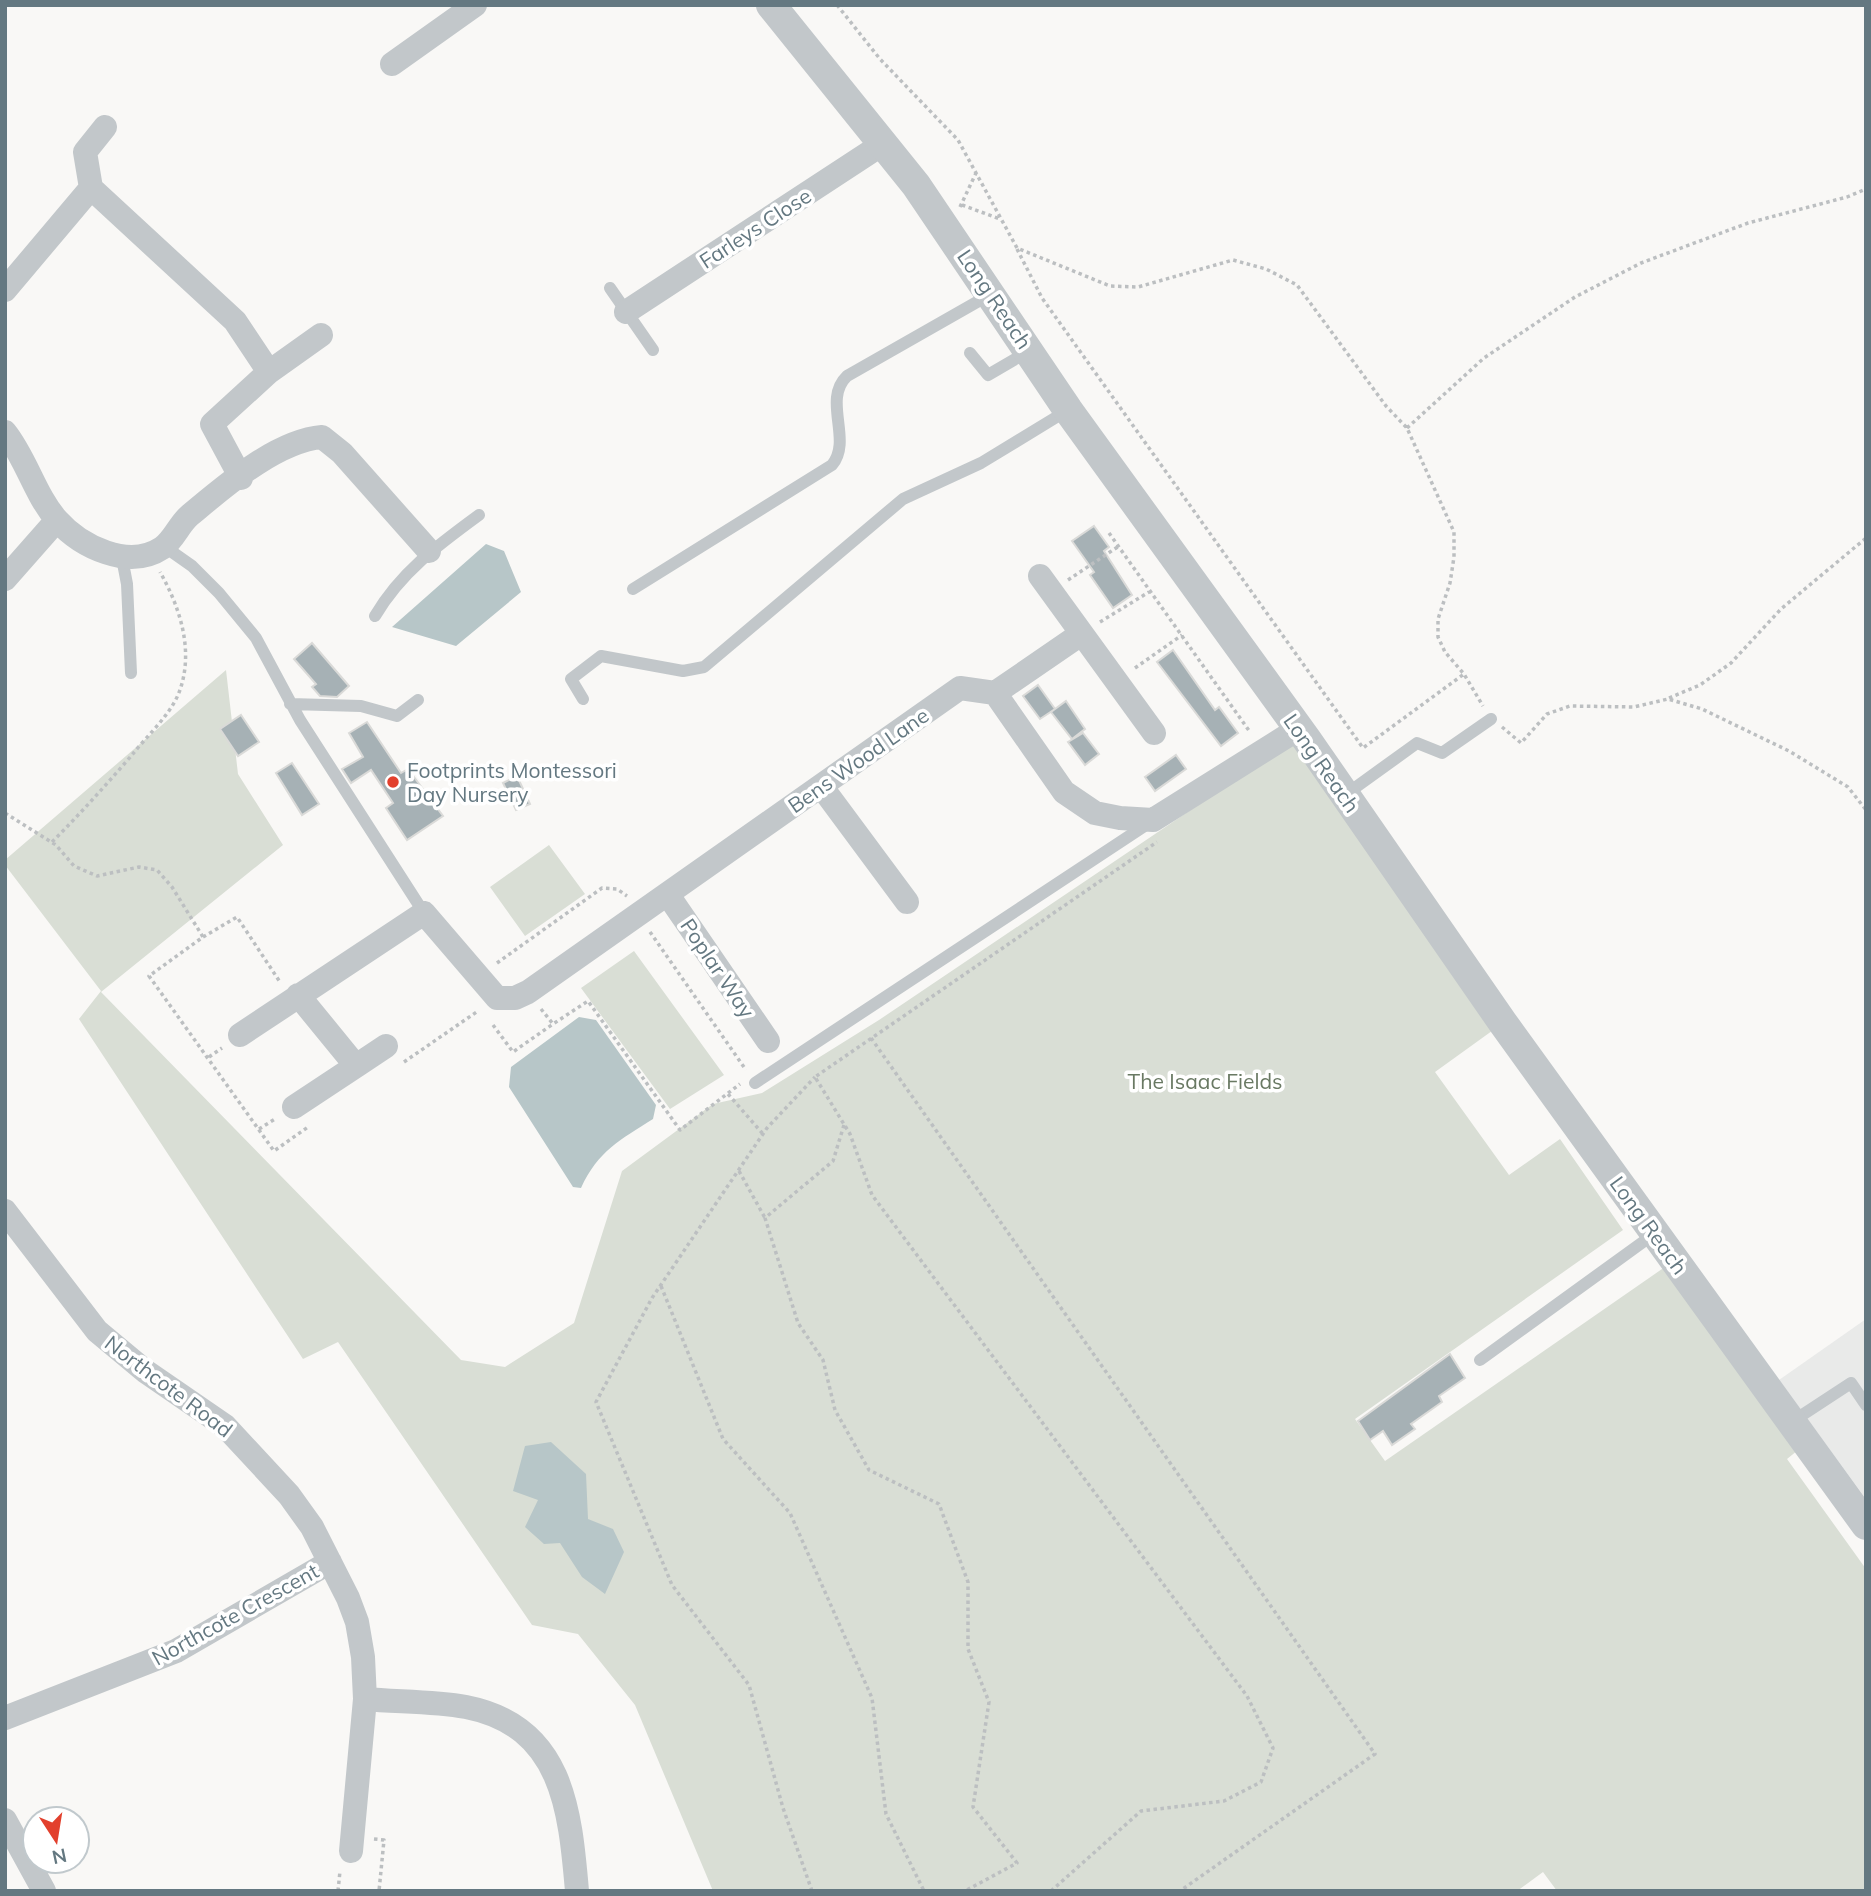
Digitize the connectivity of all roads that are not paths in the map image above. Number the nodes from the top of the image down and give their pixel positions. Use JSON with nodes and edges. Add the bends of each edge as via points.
{"nodes":[{"id":1,"x":475,"y":5,"type":"edge"},
{"id":2,"x":771,"y":5,"type":"edge"},
{"id":3,"x":392,"y":64,"type":"dead end"},
{"id":4,"x":105,"y":127,"type":"dead end"},
{"id":5,"x":884,"y":143,"type":"junction"},
{"id":6,"x":91,"y":188,"type":"junction"},
{"id":7,"x":610,"y":288,"type":"dead end"},
{"id":8,"x":5,"y":290,"type":"edge"},
{"id":9,"x":992,"y":294,"type":"junction"},
{"id":10,"x":626,"y":312,"type":"junction"},
{"id":11,"x":321,"y":335,"type":"dead end"},
{"id":12,"x":653,"y":350,"type":"dead end"},
{"id":13,"x":1030,"y":350,"type":"junction"},
{"id":14,"x":971,"y":353,"type":"dead end"},
{"id":15,"x":269,"y":372,"type":"junction"},
{"id":16,"x":1068,"y":410,"type":"junction"},
{"id":17,"x":5,"y":432,"type":"edge"},
{"id":18,"x":241,"y":478,"type":"junction"},
{"id":19,"x":479,"y":515,"type":"dead end"},
{"id":20,"x":57,"y":520,"type":"junction"},
{"id":21,"x":157,"y":551,"type":"junction"},
{"id":22,"x":429,"y":551,"type":"junction"},
{"id":23,"x":5,"y":556,"type":"edge"},
{"id":24,"x":122,"y":558,"type":"junction"},
{"id":25,"x":5,"y":579,"type":"edge"},
{"id":26,"x":1045,"y":584,"type":"road end"},
{"id":27,"x":633,"y":589,"type":"dead end"},
{"id":28,"x":375,"y":616,"type":"dead end"},
{"id":29,"x":1081,"y":634,"type":"junction"},
{"id":30,"x":131,"y":673,"type":"dead end"},
{"id":31,"x":995,"y":693,"type":"junction"},
{"id":32,"x":583,"y":699,"type":"dead end"},
{"id":33,"x":418,"y":700,"type":"dead end"},
{"id":34,"x":290,"y":704,"type":"junction"},
{"id":35,"x":1490,"y":719,"type":"road end"},
{"id":36,"x":1298,"y":729,"type":"junction"},
{"id":37,"x":1154,"y":733,"type":"dead end"},
{"id":38,"x":821,"y":786,"type":"junction"},
{"id":39,"x":1345,"y":795,"type":"junction"},
{"id":40,"x":1155,"y":831,"type":"junction"},
{"id":41,"x":668,"y":895,"type":"junction"},
{"id":42,"x":907,"y":902,"type":"dead end"},
{"id":43,"x":424,"y":912,"type":"junction"},
{"id":44,"x":295,"y":997,"type":"junction"},
{"id":45,"x":240,"y":1035,"type":"dead end"},
{"id":46,"x":768,"y":1041,"type":"dead end"},
{"id":47,"x":386,"y":1046,"type":"road end"},
{"id":48,"x":356,"y":1066,"type":"junction"},
{"id":49,"x":752,"y":1079,"type":"road end"},
{"id":50,"x":294,"y":1107,"type":"road end"},
{"id":51,"x":5,"y":1211,"type":"edge"},
{"id":52,"x":1654,"y":1234,"type":"junction"},
{"id":53,"x":1480,"y":1360,"type":"dead end"},
{"id":54,"x":1866,"y":1405,"type":"edge"},
{"id":55,"x":1793,"y":1421,"type":"junction"},
{"id":56,"x":1866,"y":1525,"type":"edge"},
{"id":57,"x":330,"y":1562,"type":"junction"},
{"id":58,"x":365,"y":1699,"type":"junction"},
{"id":59,"x":5,"y":1718,"type":"edge"},
{"id":60,"x":5,"y":1820,"type":"edge"},
{"id":61,"x":352,"y":1843,"type":"road end"},
{"id":62,"x":44,"y":1891,"type":"edge"},
{"id":63,"x":577,"y":1891,"type":"edge"}],
"edges":[{"from":1,"to":3,"type":"street"},
{"from":2,"to":5,"type":"street","name":"Long Reach"},
{"from":4,"to":6,"type":"street","via":[[85,152]]},
{"from":5,"to":9,"type":"street","name":"Long Reach","via":[[952,212]]},
{"from":5,"to":10,"type":"street","name":"Farleys Close"},
{"from":6,"to":8,"type":"street"},
{"from":6,"to":15,"type":"street","via":[[235,321]]},
{"from":7,"to":10,"type":"lane"},
{"from":9,"to":13,"type":"street","name":"Long Reach"},
{"from":9,"to":27,"type":"lane","via":[[840,383],[836,393],[839,451],[832,465]]},
{"from":10,"to":12,"type":"lane"},
{"from":11,"to":15,"type":"street"},
{"from":13,"to":14,"type":"lane","via":[[988,375]]},
{"from":13,"to":16,"type":"street","name":"Long Reach"},
{"from":15,"to":18,"type":"street","via":[[212,424]]},
{"from":16,"to":32,"type":"lane","via":[[981,463],[903,499],[704,667],[684,671],[601,656],[571,679]]},
{"from":16,"to":36,"type":"street","name":"Long Reach"},
{"from":17,"to":20,"type":"street"},
{"from":18,"to":21,"type":"street","via":[[187,517]]},
{"from":18,"to":22,"type":"street","via":[[275,452],[303,439],[322,437],[342,453]]},
{"from":19,"to":22,"type":"lane"},
{"from":20,"to":23,"type":"street"},
{"from":20,"to":24,"type":"street","via":[[86,542]]},
{"from":20,"to":25,"type":"street"},
{"from":21,"to":24,"type":"street"},
{"from":21,"to":34,"type":"lane","via":[[192,566],[219,593],[257,638]]},
{"from":22,"to":28,"type":"lane","via":[[391,588]]},
{"from":24,"to":30,"type":"lane"},
{"from":26,"to":29,"type":"street"},
{"from":29,"to":31,"type":"street"},
{"from":29,"to":37,"type":"street"},
{"from":31,"to":38,"type":"street","name":"Bens Wood Lane","via":[[960,688]]},
{"from":31,"to":40,"type":"street","via":[[1063,792],[1095,813]]},
{"from":33,"to":34,"type":"lane","via":[[397,716],[361,706]]},
{"from":34,"to":43,"type":"lane"},
{"from":35,"to":39,"type":"lane","via":[[1442,753],[1417,743]]},
{"from":36,"to":39,"type":"street","name":"Long Reach"},
{"from":36,"to":40,"type":"street"},
{"from":38,"to":41,"type":"street","name":"Bens Wood Lane"},
{"from":38,"to":42,"type":"street"},
{"from":39,"to":52,"type":"street","name":"Long Reach"},
{"from":40,"to":49,"type":"lane"},
{"from":41,"to":43,"type":"street","name":"Bens Wood Lane","via":[[515,998],[497,998]]},
{"from":41,"to":46,"type":"street","name":"Poplar Way"},
{"from":43,"to":44,"type":"street"},
{"from":44,"to":45,"type":"street"},
{"from":44,"to":48,"type":"street"},
{"from":47,"to":48,"type":"street"},
{"from":48,"to":50,"type":"street"},
{"from":51,"to":57,"type":"street","name":"Northcote Road","via":[[97,1331],[145,1371],[225,1426],[258,1460],[312,1527]]},
{"from":52,"to":53,"type":"lane"},
{"from":52,"to":55,"type":"street","name":"Long Reach"},
{"from":54,"to":55,"type":"lane","via":[[1851,1383]]},
{"from":55,"to":56,"type":"street","name":"Long Reach"},
{"from":57,"to":58,"type":"street","name":"Northcote Crescent","via":[[357,1622]]},
{"from":57,"to":59,"type":"street","name":"Northcote Crescent","via":[[176,1651]]},
{"from":58,"to":61,"type":"street","name":"Northcote Crescent"},
{"from":58,"to":63,"type":"street","via":[[465,1707],[522,1733],[550,1765],[564,1793]]},
{"from":60,"to":62,"type":"street"}]}
